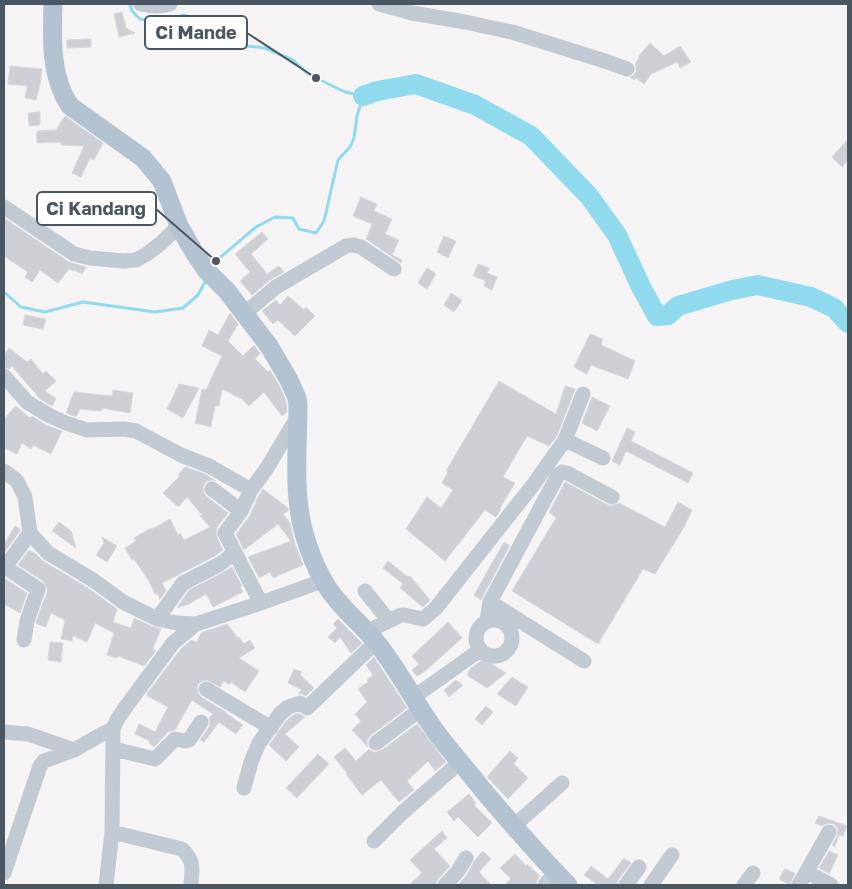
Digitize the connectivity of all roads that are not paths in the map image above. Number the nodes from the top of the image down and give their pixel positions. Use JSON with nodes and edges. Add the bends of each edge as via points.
{"nodes":[{"id":1,"x":53,"y":4,"type":"edge"},
{"id":2,"x":141,"y":4,"type":"edge"},
{"id":3,"x":170,"y":4,"type":"edge"},
{"id":4,"x":378,"y":4,"type":"edge"},
{"id":5,"x":627,"y":69,"type":"dead end"},
{"id":6,"x":4,"y":207,"type":"edge"},
{"id":7,"x":179,"y":226,"type":"junction"},
{"id":8,"x":394,"y":269,"type":"dead end"},
{"id":9,"x":244,"y":314,"type":"junction"},
{"id":10,"x":4,"y":376,"type":"edge"},
{"id":11,"x":583,"y":394,"type":"dead end"},
{"id":12,"x":298,"y":416,"type":"junction"},
{"id":13,"x":566,"y":440,"type":"junction"},
{"id":14,"x":603,"y":458,"type":"dead end"},
{"id":15,"x":4,"y":471,"type":"edge"},
{"id":16,"x":533,"y":485,"type":"junction"},
{"id":17,"x":212,"y":489,"type":"dead end"},
{"id":18,"x":251,"y":490,"type":"junction"},
{"id":19,"x":547,"y":495,"type":"junction"},
{"id":20,"x":612,"y":497,"type":"dead end"},
{"id":21,"x":241,"y":511,"type":"junction"},
{"id":22,"x":29,"y":526,"type":"junction"},
{"id":23,"x":234,"y":552,"type":"junction"},
{"id":24,"x":322,"y":581,"type":"junction"},
{"id":25,"x":365,"y":591,"type":"dead end"},
{"id":26,"x":490,"y":602,"type":"junction"},
{"id":27,"x":262,"y":603,"type":"junction"},
{"id":28,"x":157,"y":619,"type":"junction"},
{"id":29,"x":389,"y":620,"type":"junction"},
{"id":30,"x":487,"y":621,"type":"junction"},
{"id":31,"x":196,"y":624,"type":"junction"},
{"id":32,"x":528,"y":625,"type":"junction"},
{"id":33,"x":512,"y":635,"type":"junction"},
{"id":34,"x":371,"y":636,"type":"junction"},
{"id":35,"x":24,"y":640,"type":"dead end"},
{"id":36,"x":480,"y":650,"type":"junction"},
{"id":37,"x":584,"y":661,"type":"dead end"},
{"id":38,"x":206,"y":689,"type":"dead end"},
{"id":39,"x":417,"y":703,"type":"junction"},
{"id":40,"x":201,"y":722,"type":"dead end"},
{"id":41,"x":271,"y":728,"type":"junction"},
{"id":42,"x":113,"y":729,"type":"junction"},
{"id":43,"x":4,"y":732,"type":"edge"},
{"id":44,"x":376,"y":743,"type":"dead end"},
{"id":45,"x":114,"y":749,"type":"junction"},
{"id":46,"x":74,"y":750,"type":"junction"},
{"id":47,"x":460,"y":762,"type":"junction"},
{"id":48,"x":562,"y":783,"type":"dead end"},
{"id":49,"x":244,"y":788,"type":"dead end"},
{"id":50,"x":514,"y":826,"type":"junction"},
{"id":51,"x":112,"y":832,"type":"junction"},
{"id":52,"x":829,"y":832,"type":"dead end"},
{"id":53,"x":374,"y":841,"type":"dead end"},
{"id":54,"x":672,"y":855,"type":"dead end"},
{"id":55,"x":466,"y":858,"type":"dead end"},
{"id":56,"x":639,"y":867,"type":"dead end"},
{"id":57,"x":807,"y":872,"type":"junction"},
{"id":58,"x":4,"y":873,"type":"edge"},
{"id":59,"x":556,"y":881,"type":"edge"},
{"id":60,"x":106,"y":885,"type":"edge"},
{"id":61,"x":191,"y":885,"type":"edge"},
{"id":62,"x":445,"y":885,"type":"edge"},
{"id":63,"x":626,"y":885,"type":"edge"},
{"id":64,"x":651,"y":885,"type":"edge"},
{"id":65,"x":799,"y":885,"type":"edge"},
{"id":66,"x":831,"y":885,"type":"edge"}],
"edges":[{"from":1,"to":7,"type":"main road","via":[[52,46],[63,96],[70,106],[143,158],[162,181]]},
{"from":2,"to":3,"type":"street"},
{"from":4,"to":5,"type":"street","via":[[412,14],[512,32]]},
{"from":6,"to":7,"type":"street","via":[[74,254],[90,258],[136,260]]},
{"from":7,"to":9,"type":"main road","via":[[206,270]]},
{"from":8,"to":9,"type":"street","via":[[361,247],[346,246],[276,287]]},
{"from":9,"to":12,"type":"main road","via":[[290,380],[297,398]]},
{"from":10,"to":18,"type":"street","via":[[27,402],[50,416],[87,430],[136,431]]},
{"from":11,"to":13,"type":"street"},
{"from":12,"to":18,"type":"street"},
{"from":12,"to":24,"type":"main road","via":[[299,508],[306,540]]},
{"from":13,"to":14,"type":"street"},
{"from":13,"to":16,"type":"street"},
{"from":15,"to":22,"type":"street","via":[[17,481],[25,497]]},
{"from":16,"to":19,"type":"street"},
{"from":16,"to":29,"type":"street","via":[[436,608],[423,619],[404,615]]},
{"from":17,"to":21,"type":"street"},
{"from":18,"to":21,"type":"street"},
{"from":19,"to":20,"type":"street","via":[[562,472]]},
{"from":19,"to":26,"type":"street"},
{"from":21,"to":23,"type":"street","via":[[225,534]]},
{"from":22,"to":28,"type":"street","via":[[48,553],[123,602]]},
{"from":22,"to":35,"type":"street","via":[[5,566],[38,589]]},
{"from":23,"to":27,"type":"street"},
{"from":23,"to":28,"type":"street","via":[[220,564],[183,583]]},
{"from":24,"to":27,"type":"street"},
{"from":24,"to":34,"type":"main road"},
{"from":25,"to":29,"type":"street"},
{"from":26,"to":30,"type":"street"},
{"from":26,"to":32,"type":"street"},
{"from":27,"to":31,"type":"street"},
{"from":28,"to":31,"type":"street"},
{"from":29,"to":34,"type":"street","via":[[372,629]]},
{"from":30,"to":33,"type":"street","via":[[504,623]]},
{"from":30,"to":36,"type":"street","via":[[480,626],[476,636]]},
{"from":31,"to":42,"type":"street","via":[[173,643]]},
{"from":32,"to":33,"type":"street"},
{"from":32,"to":37,"type":"street"},
{"from":33,"to":36,"type":"street","via":[[504,653],[494,656]]},
{"from":34,"to":39,"type":"main road"},
{"from":34,"to":41,"type":"street","via":[[307,708],[300,703],[288,708]]},
{"from":36,"to":39,"type":"street"},
{"from":38,"to":41,"type":"street"},
{"from":39,"to":44,"type":"street"},
{"from":39,"to":47,"type":"main road"},
{"from":40,"to":45,"type":"street","via":[[189,740],[172,740],[155,759]]},
{"from":41,"to":49,"type":"street","via":[[250,762]]},
{"from":42,"to":45,"type":"street"},
{"from":42,"to":46,"type":"street"},
{"from":43,"to":46,"type":"street","via":[[28,734]]},
{"from":45,"to":51,"type":"street"},
{"from":46,"to":58,"type":"street","via":[[44,761],[40,766]]},
{"from":47,"to":50,"type":"main road"},
{"from":47,"to":53,"type":"street"},
{"from":48,"to":50,"type":"street"},
{"from":50,"to":59,"type":"main road"},
{"from":51,"to":60,"type":"street"},
{"from":51,"to":61,"type":"street","via":[[182,849],[192,864]]},
{"from":52,"to":57,"type":"street"},
{"from":54,"to":64,"type":"street"},
{"from":55,"to":62,"type":"street"},
{"from":56,"to":63,"type":"street"},
{"from":57,"to":65,"type":"street"},
{"from":57,"to":66,"type":"street"}]}
